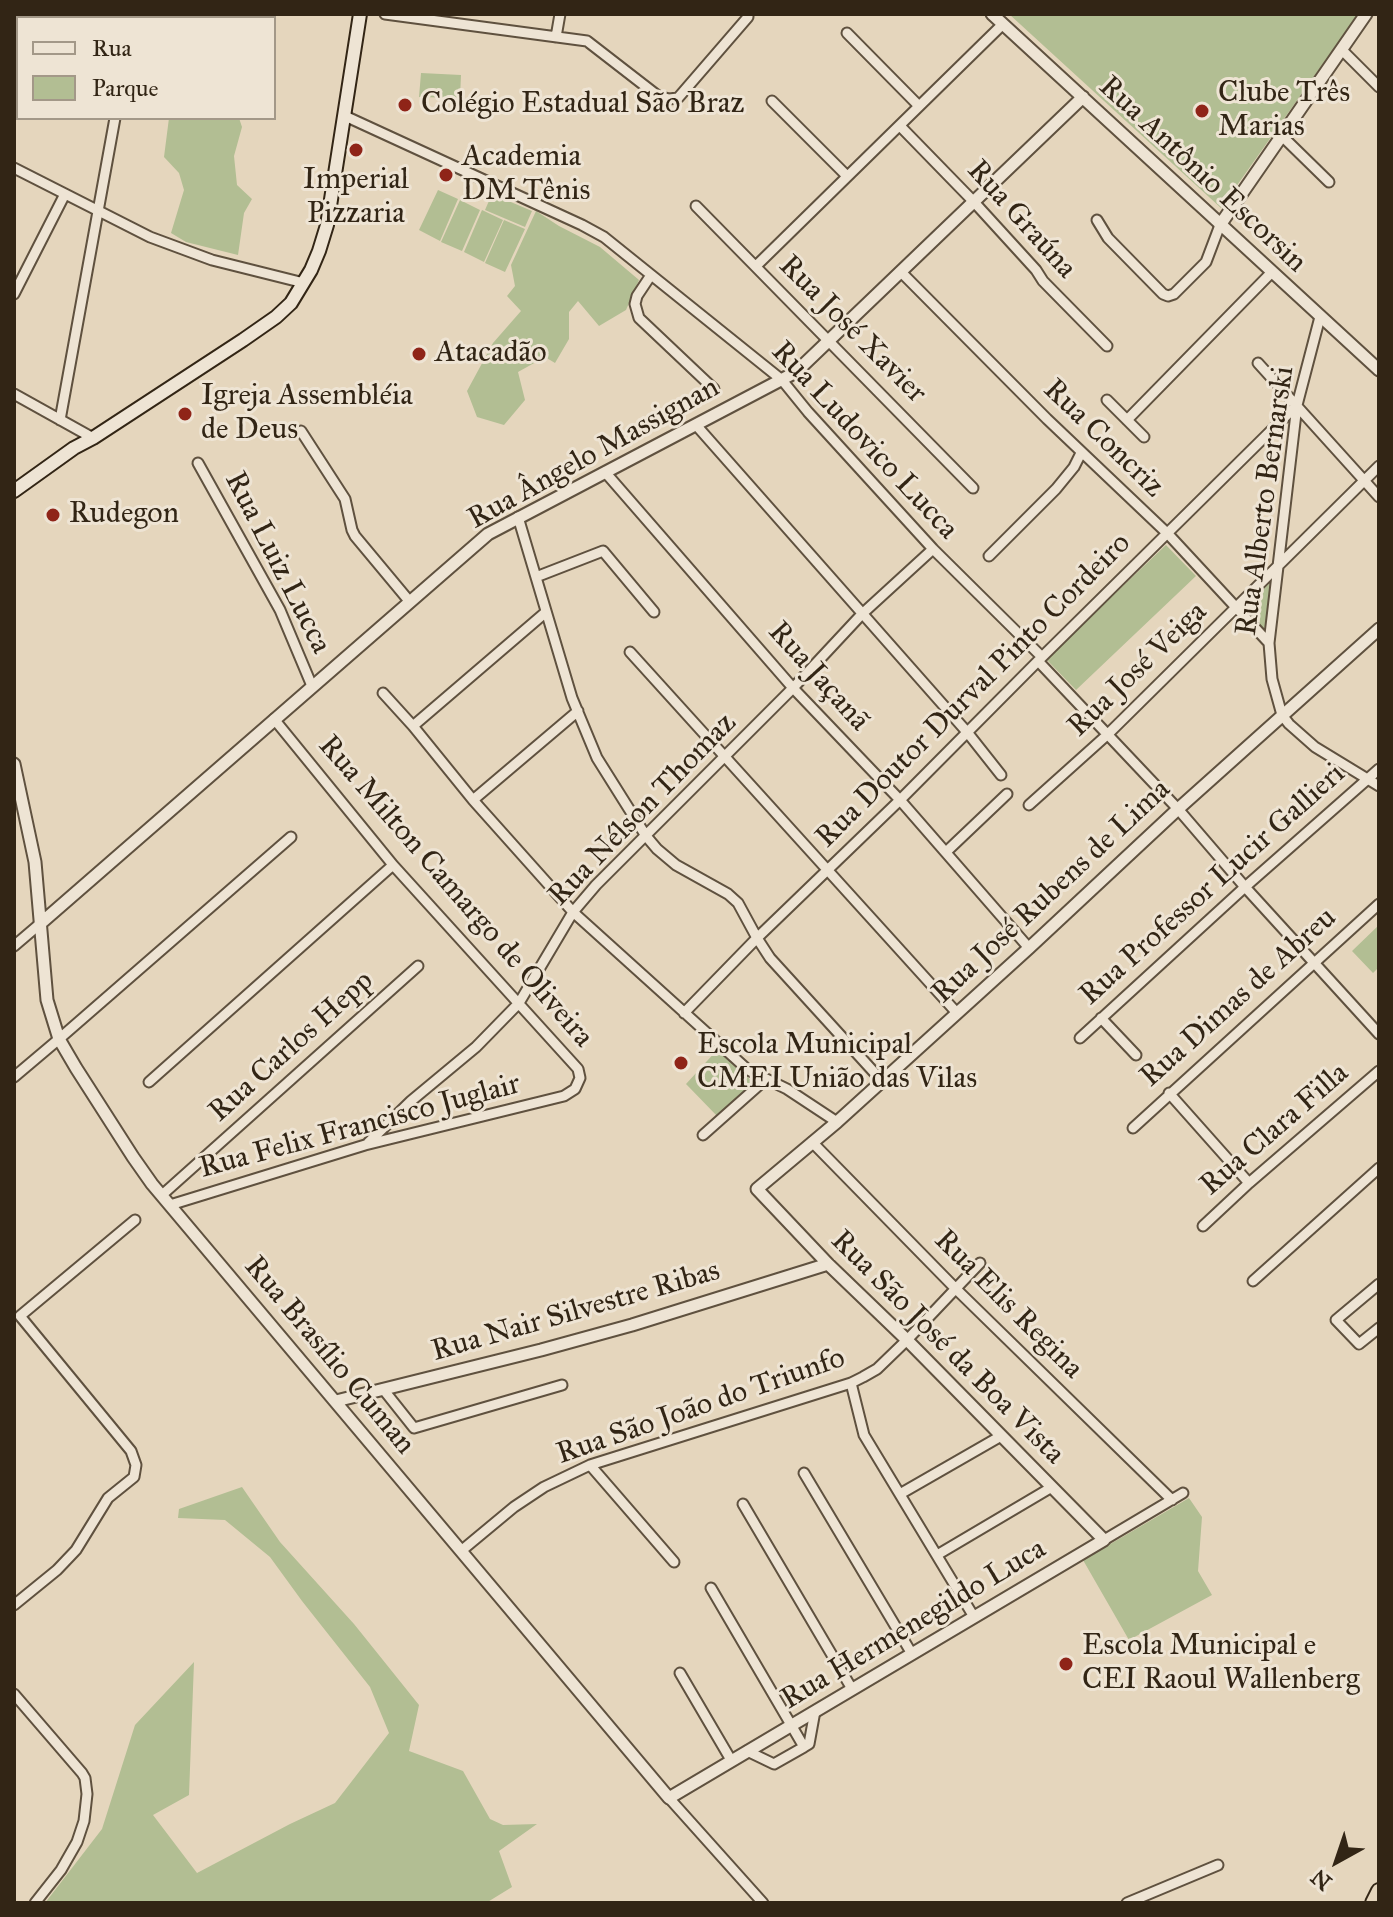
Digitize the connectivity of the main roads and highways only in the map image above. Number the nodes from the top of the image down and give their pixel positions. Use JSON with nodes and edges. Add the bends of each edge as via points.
{"nodes":[{"id":1,"x":360,"y":14,"type":"edge"},
{"id":2,"x":14,"y":491,"type":"edge"},
{"id":3,"x":1379,"y":1891,"type":"edge"},
{"id":4,"x":1373,"y":1903,"type":"edge"}],
"edges":[{"from":1,"to":2,"type":"main road","via":[[327,225],[291,303]]},
{"from":3,"to":4,"type":"highway"}]}
